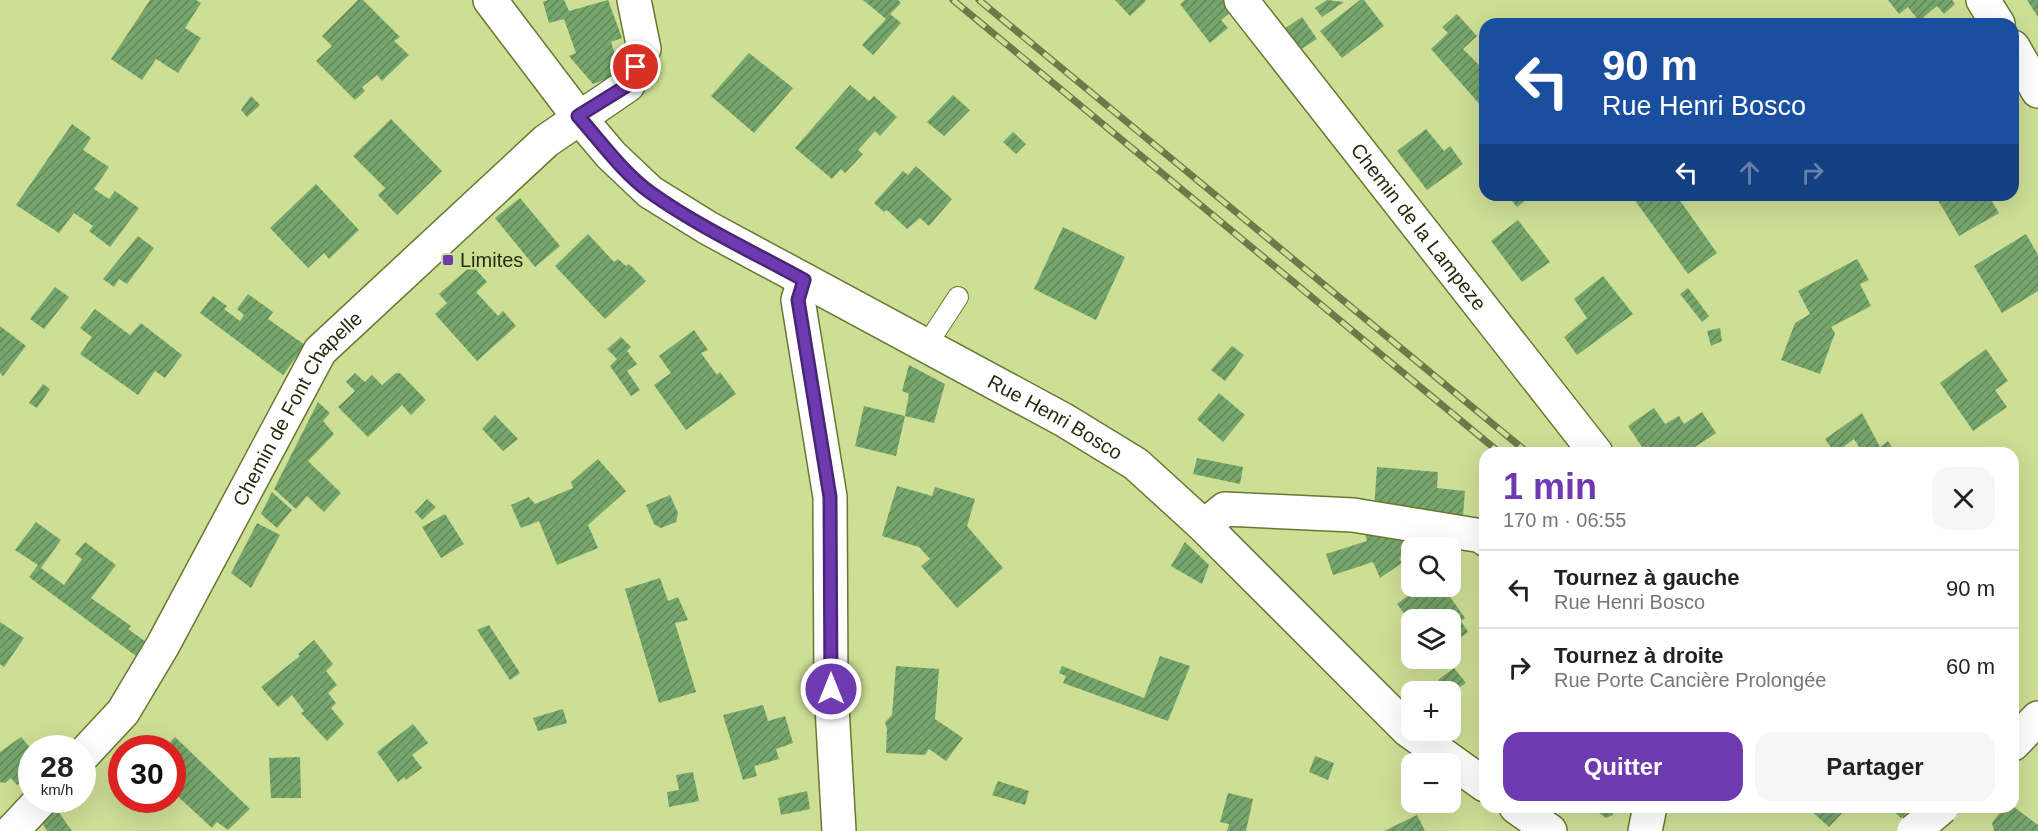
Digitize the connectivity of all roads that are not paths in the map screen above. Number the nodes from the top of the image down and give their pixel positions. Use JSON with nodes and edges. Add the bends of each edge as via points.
{"nodes":[{"id":1,"x":490,"y":0,"type":"edge"},
{"id":2,"x":634,"y":0,"type":"edge"},
{"id":3,"x":1241,"y":0,"type":"edge"},
{"id":4,"x":1983,"y":0,"type":"edge"},
{"id":5,"x":1994,"y":18,"type":"edge"},
{"id":6,"x":2019,"y":58,"type":"edge"},
{"id":7,"x":2038,"y":91,"type":"edge"},
{"id":8,"x":578,"y":116,"type":"junction"},
{"id":9,"x":804,"y":280,"type":"junction"},
{"id":10,"x":958,"y":297,"type":"dead end"},
{"id":11,"x":926,"y":346,"type":"junction"},
{"id":12,"x":1591,"y":447,"type":"edge"},
{"id":13,"x":1204,"y":526,"type":"junction"},
{"id":14,"x":1479,"y":536,"type":"edge"},
{"id":15,"x":2038,"y":718,"type":"edge"},
{"id":16,"x":2019,"y":738,"type":"edge"},
{"id":17,"x":96,"y":741,"type":"edge"},
{"id":18,"x":1479,"y":781,"type":"edge"},
{"id":19,"x":29,"y":813,"type":"edge"},
{"id":20,"x":1524,"y":813,"type":"edge"},
{"id":21,"x":1649,"y":813,"type":"edge"},
{"id":22,"x":1935,"y":813,"type":"edge"},
{"id":23,"x":12,"y":831,"type":"edge"},
{"id":24,"x":839,"y":831,"type":"edge"},
{"id":25,"x":1550,"y":831,"type":"edge"},
{"id":26,"x":1645,"y":831,"type":"edge"},
{"id":27,"x":1914,"y":831,"type":"edge"}],
"edges":[{"from":1,"to":8,"type":"street","name":"Rue Henri Bosco"},
{"from":2,"to":8,"type":"street","name":"Chemin de Font Chapelle","via":[[644,49],[628,85]]},
{"from":3,"to":12,"type":"street","name":"Chemin de la Lampeze"},
{"from":4,"to":5,"type":"street"},
{"from":6,"to":7,"type":"street"},
{"from":8,"to":9,"type":"street","name":"Rue Henri Bosco","via":[[650,192]]},
{"from":8,"to":17,"type":"street","name":"Chemin de Font Chapelle","via":[[546,141],[320,351],[163,645],[123,712]]},
{"from":9,"to":11,"type":"street","name":"Rue Henri Bosco"},
{"from":9,"to":24,"type":"street","via":[[798,300],[830,497],[831,689]]},
{"from":10,"to":11,"type":"lane"},
{"from":11,"to":13,"type":"street","name":"Rue Henri Bosco","via":[[1064,420],[1136,464]]},
{"from":13,"to":14,"type":"street","via":[[1225,509],[1353,515]]},
{"from":13,"to":18,"type":"street","name":"Rue Henri Bosco","via":[[1408,730]]},
{"from":15,"to":16,"type":"street"},
{"from":19,"to":23,"type":"street"},
{"from":20,"to":25,"type":"street"},
{"from":21,"to":26,"type":"street"},
{"from":22,"to":27,"type":"street","bridge":true}]}
